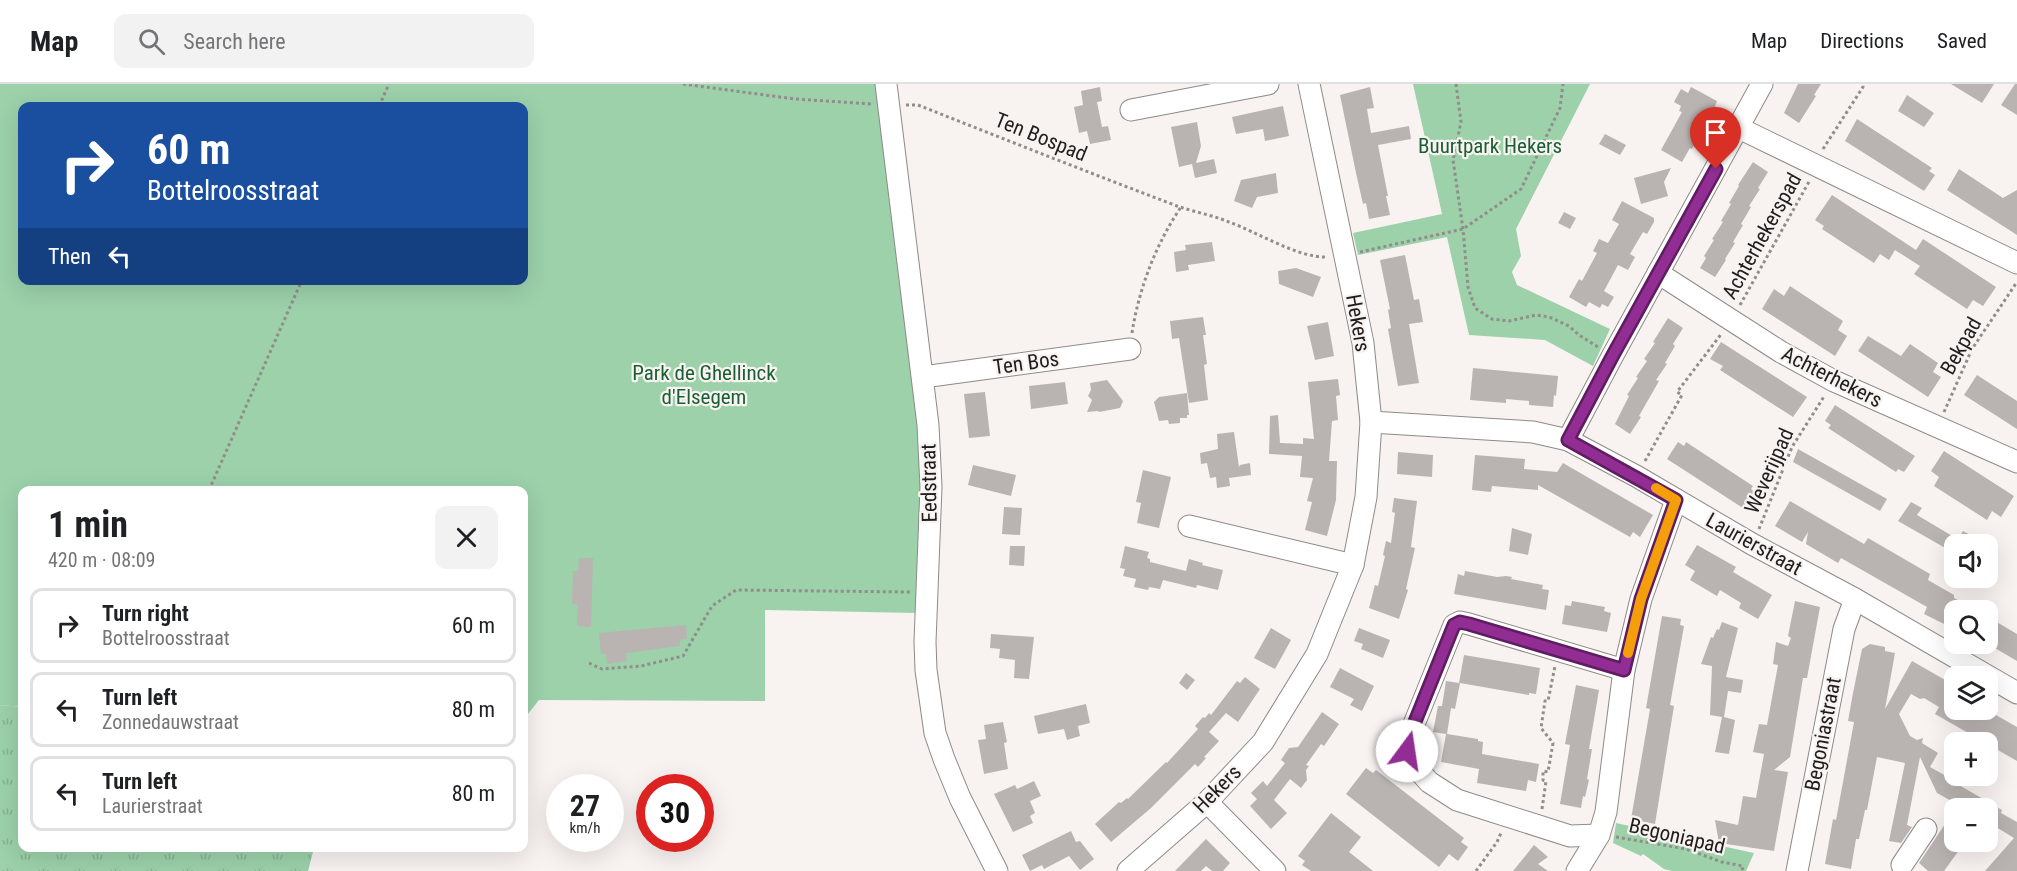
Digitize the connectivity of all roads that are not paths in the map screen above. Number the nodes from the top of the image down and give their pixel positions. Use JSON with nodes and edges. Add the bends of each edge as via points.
{"nodes":[{"id":1,"x":1268,"y":84,"type":"edge"},
{"id":2,"x":1309,"y":84,"type":"edge"},
{"id":3,"x":1762,"y":84,"type":"edge"},
{"id":4,"x":887,"y":94,"type":"edge"},
{"id":5,"x":1131,"y":110,"type":"dead end"},
{"id":6,"x":1739,"y":128,"type":"junction"},
{"id":7,"x":2017,"y":263,"type":"edge"},
{"id":8,"x":1658,"y":273,"type":"junction"},
{"id":9,"x":1130,"y":349,"type":"road end"},
{"id":10,"x":923,"y":377,"type":"junction"},
{"id":11,"x":1371,"y":422,"type":"junction"},
{"id":12,"x":1568,"y":440,"type":"junction"},
{"id":13,"x":2017,"y":462,"type":"edge"},
{"id":14,"x":1676,"y":500,"type":"junction"},
{"id":15,"x":1189,"y":526,"type":"dead end"},
{"id":16,"x":1353,"y":565,"type":"junction"},
{"id":17,"x":1855,"y":599,"type":"junction"},
{"id":18,"x":1624,"y":670,"type":"junction"},
{"id":19,"x":2017,"y":693,"type":"edge"},
{"id":20,"x":1207,"y":802,"type":"junction"},
{"id":21,"x":1926,"y":829,"type":"dead end"},
{"id":22,"x":1599,"y":835,"type":"junction"},
{"id":23,"x":1903,"y":869,"type":"edge"},
{"id":24,"x":997,"y":871,"type":"edge"},
{"id":25,"x":1128,"y":871,"type":"edge"},
{"id":26,"x":1275,"y":871,"type":"edge"},
{"id":27,"x":1577,"y":871,"type":"edge"},
{"id":28,"x":1797,"y":871,"type":"edge"}],
"edges":[{"from":1,"to":5,"type":"street"},
{"from":2,"to":11,"type":"street","name":"Hekers","via":[[1363,343]]},
{"from":3,"to":6,"type":"street"},
{"from":4,"to":10,"type":"street","name":"Eedstraat"},
{"from":6,"to":7,"type":"street"},
{"from":6,"to":8,"type":"street"},
{"from":8,"to":12,"type":"street"},
{"from":8,"to":13,"type":"street","name":"Achterhekers","via":[[1781,352],[1834,381]]},
{"from":9,"to":10,"type":"street","name":"Ten Bos"},
{"from":10,"to":24,"type":"street","name":"Eedstraat","via":[[931,487],[925,642],[935,733],[960,798]]},
{"from":11,"to":12,"type":"street","name":"Laurierstraat","via":[[1533,432]]},
{"from":11,"to":16,"type":"street","name":"Hekers","via":[[1366,497]]},
{"from":12,"to":14,"type":"street","name":"Laurierstraat"},
{"from":14,"to":17,"type":"street","name":"Laurierstraat"},
{"from":14,"to":18,"type":"street","via":[[1641,599]]},
{"from":15,"to":16,"type":"street"},
{"from":16,"to":20,"type":"street","name":"Hekers","via":[[1317,654],[1269,732]]},
{"from":17,"to":19,"type":"street","name":"Laurierstraat"},
{"from":17,"to":28,"type":"street","name":"Begoniastraat","via":[[1844,629]]},
{"from":18,"to":22,"type":"street","via":[[1606,812]]},
{"from":18,"to":22,"type":"street","via":[[1460,622],[1454,625],[1410,734],[1407,751],[1429,782],[1457,800],[1570,836]]},
{"from":20,"to":25,"type":"street","name":"Hekers"},
{"from":20,"to":26,"type":"street"},
{"from":21,"to":23,"type":"street"},
{"from":22,"to":27,"type":"street"}]}
